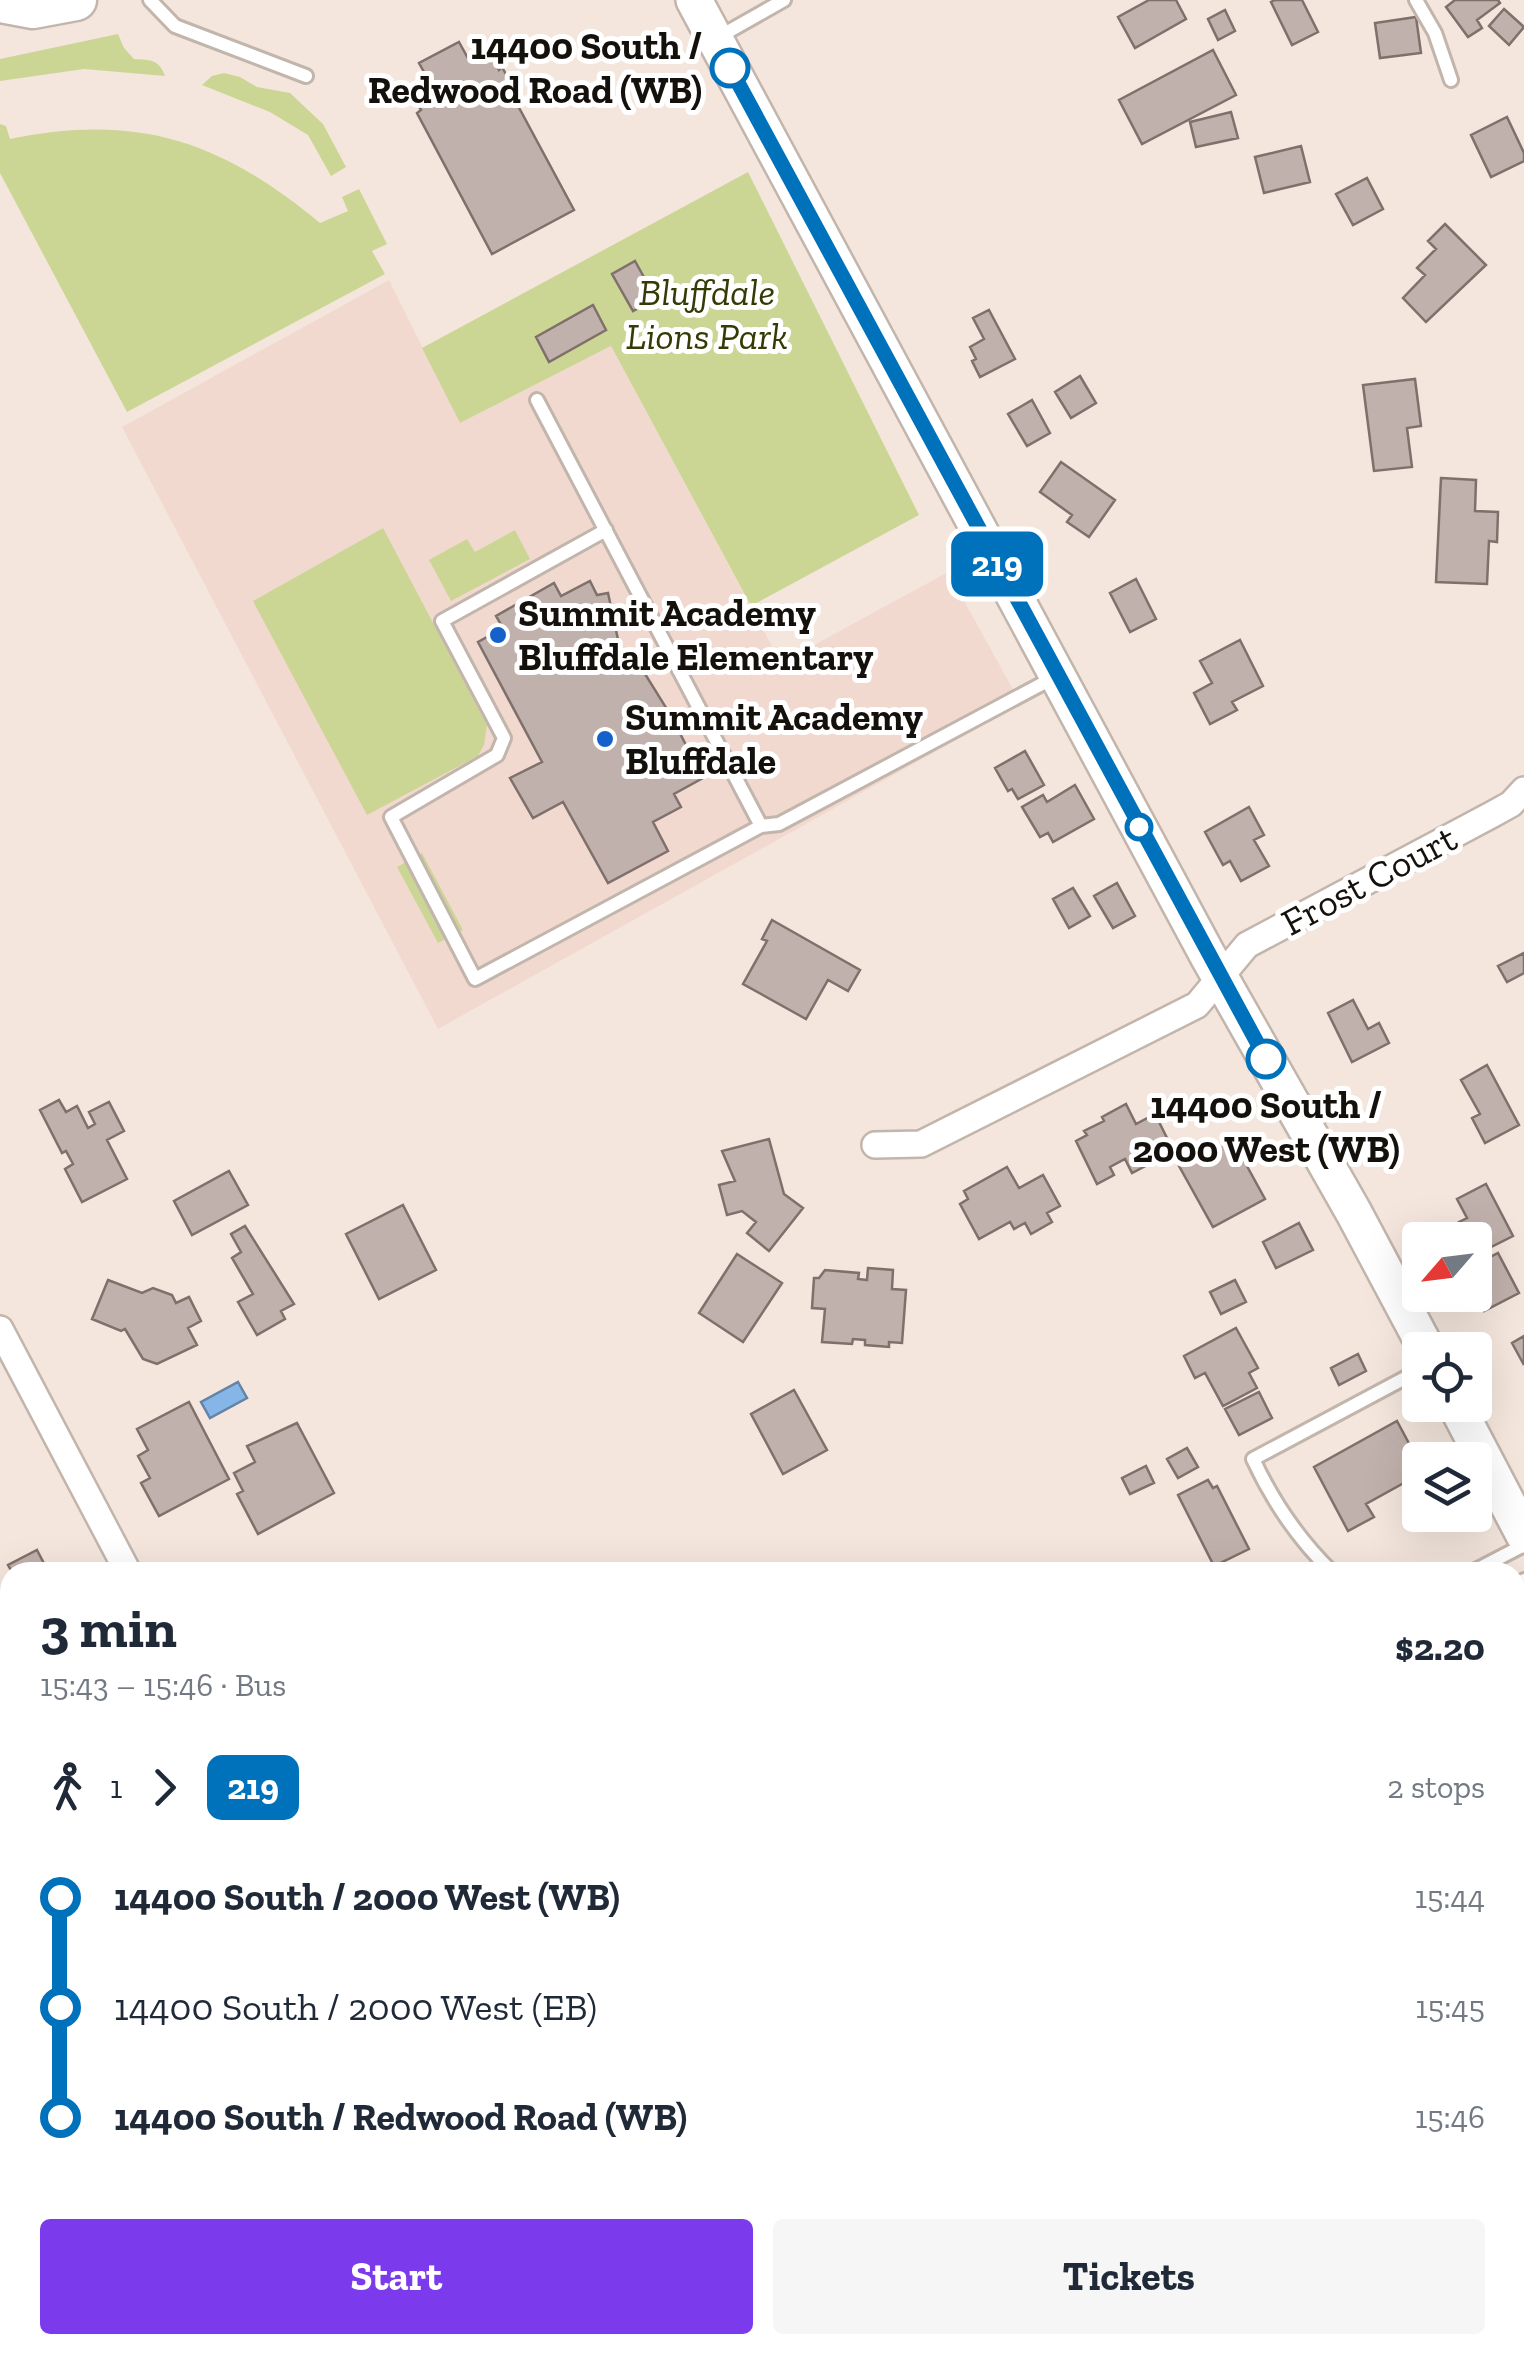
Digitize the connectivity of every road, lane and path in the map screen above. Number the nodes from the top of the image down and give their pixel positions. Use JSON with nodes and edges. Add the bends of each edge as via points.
{"nodes":[{"id":1,"x":76,"y":0,"type":"edge"},
{"id":2,"x":150,"y":0,"type":"edge"},
{"id":3,"x":694,"y":0,"type":"edge"},
{"id":4,"x":784,"y":0,"type":"edge"},
{"id":5,"x":1416,"y":0,"type":"edge"},
{"id":6,"x":0,"y":2,"type":"edge"},
{"id":7,"x":715,"y":39,"type":"junction"},
{"id":8,"x":306,"y":76,"type":"dead end"},
{"id":9,"x":1451,"y":80,"type":"dead end"},
{"id":10,"x":537,"y":400,"type":"dead end"},
{"id":11,"x":606,"y":530,"type":"junction"},
{"id":12,"x":1057,"y":676,"type":"junction"},
{"id":13,"x":1524,"y":790,"type":"edge"},
{"id":14,"x":761,"y":826,"type":"junction"},
{"id":15,"x":1220,"y":977,"type":"junction"},
{"id":16,"x":875,"y":1145,"type":"dead end"},
{"id":17,"x":0,"y":1329,"type":"edge"},
{"id":18,"x":1418,"y":1332,"type":"edge"},
{"id":19,"x":1402,"y":1380,"type":"edge"},
{"id":20,"x":1465,"y":1422,"type":"edge"},
{"id":21,"x":1524,"y":1535,"type":"edge"},
{"id":22,"x":1524,"y":1545,"type":"edge"},
{"id":23,"x":123,"y":1562,"type":"edge"},
{"id":24,"x":1322,"y":1562,"type":"edge"},
{"id":25,"x":1491,"y":1562,"type":"edge"}],
"edges":[{"from":1,"to":6,"type":"main road","via":[[33,8]]},
{"from":2,"to":8,"type":"lane","via":[[175,26]]},
{"from":3,"to":7,"type":"main road"},
{"from":4,"to":7,"type":"lane"},
{"from":5,"to":9,"type":"lane"},
{"from":7,"to":12,"type":"main road"},
{"from":10,"to":11,"type":"lane"},
{"from":11,"to":14,"type":"lane"},
{"from":11,"to":14,"type":"lane","via":[[442,621],[504,738],[498,755],[391,817],[475,980]]},
{"from":12,"to":14,"type":"lane","via":[[779,824]]},
{"from":12,"to":15,"type":"main road"},
{"from":13,"to":15,"type":"street","name":"Frost Court","via":[[1494,814],[1247,945]]},
{"from":15,"to":16,"type":"street","name":"Frost Court","via":[[1197,1005],[921,1144]]},
{"from":15,"to":18,"type":"main road"},
{"from":17,"to":23,"type":"street"},
{"from":19,"to":24,"type":"lane","via":[[1254,1458],[1270,1496]]},
{"from":20,"to":21,"type":"main road"},
{"from":22,"to":25,"type":"lane"}]}
